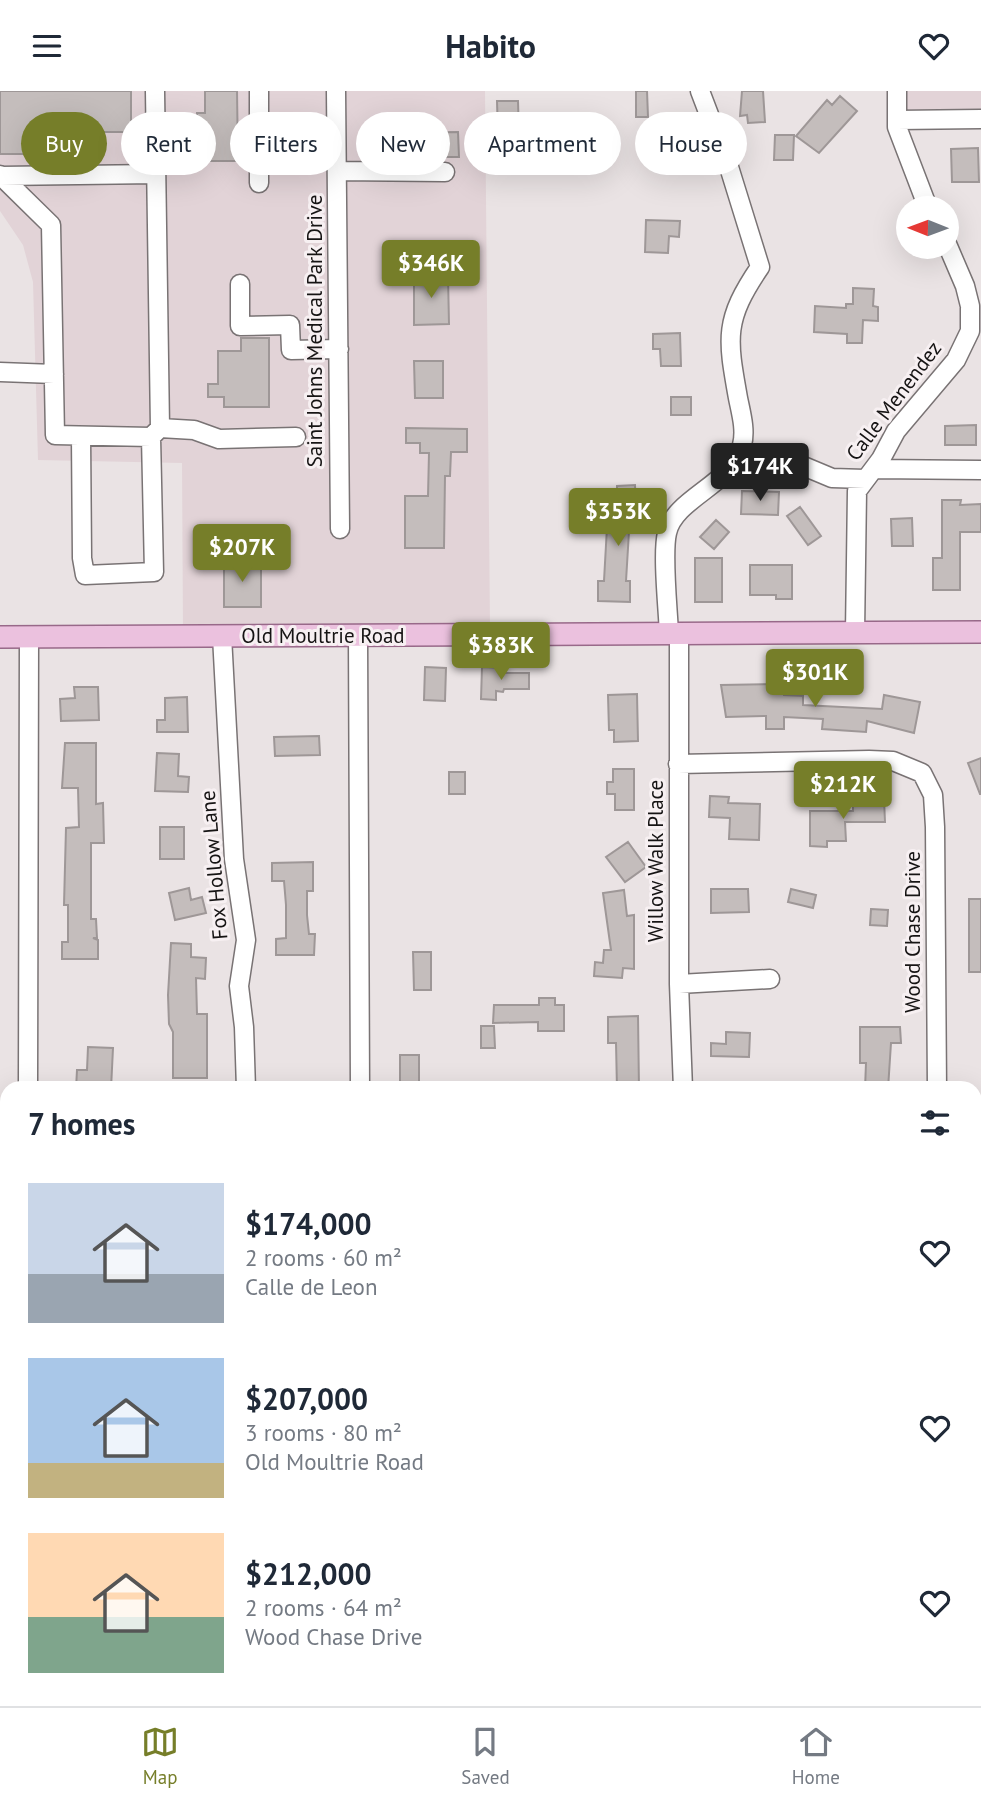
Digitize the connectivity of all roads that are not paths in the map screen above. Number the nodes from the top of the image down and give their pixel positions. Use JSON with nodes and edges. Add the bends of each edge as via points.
{"nodes":[{"id":1,"x":155,"y":91,"type":"edge"},
{"id":2,"x":259,"y":91,"type":"edge"},
{"id":3,"x":336,"y":91,"type":"edge"},
{"id":4,"x":700,"y":91,"type":"edge"},
{"id":5,"x":897,"y":91,"type":"edge"},
{"id":6,"x":155,"y":112,"type":"edge"},
{"id":7,"x":336,"y":112,"type":"edge"},
{"id":8,"x":981,"y":119,"type":"edge"},
{"id":9,"x":897,"y":120,"type":"junction"},
{"id":10,"x":121,"y":174,"type":"edge"},
{"id":11,"x":156,"y":175,"type":"edge"},
{"id":12,"x":337,"y":175,"type":"edge"},
{"id":13,"x":0,"y":176,"type":"edge"},
{"id":14,"x":260,"y":183,"type":"dead end"},
{"id":15,"x":923,"y":196,"type":"edge"},
{"id":16,"x":955,"y":259,"type":"edge"},
{"id":17,"x":240,"y":284,"type":"dead end"},
{"id":18,"x":974,"y":295,"type":"edge"},
{"id":19,"x":339,"y":349,"type":"junction"},
{"id":20,"x":0,"y":372,"type":"edge"},
{"id":21,"x":54,"y":374,"type":"junction"},
{"id":22,"x":156,"y":432,"type":"junction"},
{"id":23,"x":81,"y":436,"type":"junction"},
{"id":24,"x":296,"y":437,"type":"dead end"},
{"id":25,"x":736,"y":463,"type":"junction"},
{"id":26,"x":981,"y":470,"type":"edge"},
{"id":27,"x":870,"y":474,"type":"junction"},
{"id":28,"x":340,"y":529,"type":"dead end"},
{"id":29,"x":981,"y":632,"type":"edge"},
{"id":30,"x":855,"y":633,"type":"junction"},
{"id":31,"x":674,"y":634,"type":"junction"},
{"id":32,"x":222,"y":636,"type":"junction"},
{"id":33,"x":358,"y":636,"type":"junction"},
{"id":34,"x":0,"y":637,"type":"edge"},
{"id":35,"x":29,"y":637,"type":"junction"},
{"id":36,"x":678,"y":764,"type":"junction"},
{"id":37,"x":770,"y":979,"type":"dead end"},
{"id":38,"x":679,"y":984,"type":"junction"},
{"id":39,"x":28,"y":1081,"type":"edge"},
{"id":40,"x":246,"y":1081,"type":"edge"},
{"id":41,"x":360,"y":1081,"type":"edge"},
{"id":42,"x":683,"y":1081,"type":"edge"},
{"id":43,"x":937,"y":1081,"type":"edge"}],
"edges":[{"from":1,"to":6,"type":"street"},
{"from":2,"to":14,"type":"street"},
{"from":3,"to":7,"type":"street","name":"Saint Johns Medical Park Drive"},
{"from":4,"to":25,"type":"street","via":[[760,267],[740,297],[730,331],[743,440]]},
{"from":5,"to":9,"type":"street"},
{"from":8,"to":9,"type":"street"},
{"from":9,"to":15,"type":"street"},
{"from":10,"to":13,"type":"street"},
{"from":11,"to":22,"type":"street"},
{"from":12,"to":19,"type":"street","name":"Saint Johns Medical Park Drive"},
{"from":13,"to":21,"type":"street","via":[[51,226]]},
{"from":16,"to":18,"type":"street","name":"Calle Menendez"},
{"from":17,"to":19,"type":"street","via":[[240,326],[290,325],[290,350]]},
{"from":18,"to":27,"type":"street","name":"Calle Menendez","via":[[968,339],[896,431]]},
{"from":19,"to":28,"type":"street","name":"Saint Johns Medical Park Drive"},
{"from":20,"to":21,"type":"street"},
{"from":21,"to":23,"type":"street","via":[[55,435]]},
{"from":22,"to":23,"type":"street"},
{"from":22,"to":23,"type":"street","via":[[154,572],[85,575]]},
{"from":22,"to":24,"type":"street","via":[[194,430],[219,439]]},
{"from":25,"to":27,"type":"street","via":[[777,455],[832,478]]},
{"from":25,"to":31,"type":"street","name":"Willow Walk Place","via":[[685,507],[667,533]]},
{"from":26,"to":27,"type":"street"},
{"from":27,"to":30,"type":"street","name":"Calle Menendez","via":[[855,498]]},
{"from":29,"to":30,"type":"main road","name":"Old Moultrie Road"},
{"from":30,"to":31,"type":"main road","name":"Old Moultrie Road"},
{"from":31,"to":33,"type":"main road","name":"Old Moultrie Road"},
{"from":31,"to":36,"type":"street","name":"Willow Walk Place"},
{"from":32,"to":33,"type":"main road","name":"Old Moultrie Road"},
{"from":32,"to":35,"type":"main road","name":"Old Moultrie Road"},
{"from":32,"to":40,"type":"street","name":"Fox Hollow Lane","via":[[234,859],[246,940],[239,986]]},
{"from":33,"to":41,"type":"street"},
{"from":34,"to":35,"type":"main road","name":"Old Moultrie Road"},
{"from":35,"to":39,"type":"street"},
{"from":36,"to":38,"type":"street","name":"Willow Walk Place"},
{"from":36,"to":43,"type":"street","name":"Wood Chase Drive","via":[[881,761],[908,765],[922,773],[933,795],[935,827]]},
{"from":37,"to":38,"type":"street"},
{"from":38,"to":42,"type":"street","name":"Willow Walk Place"}]}
